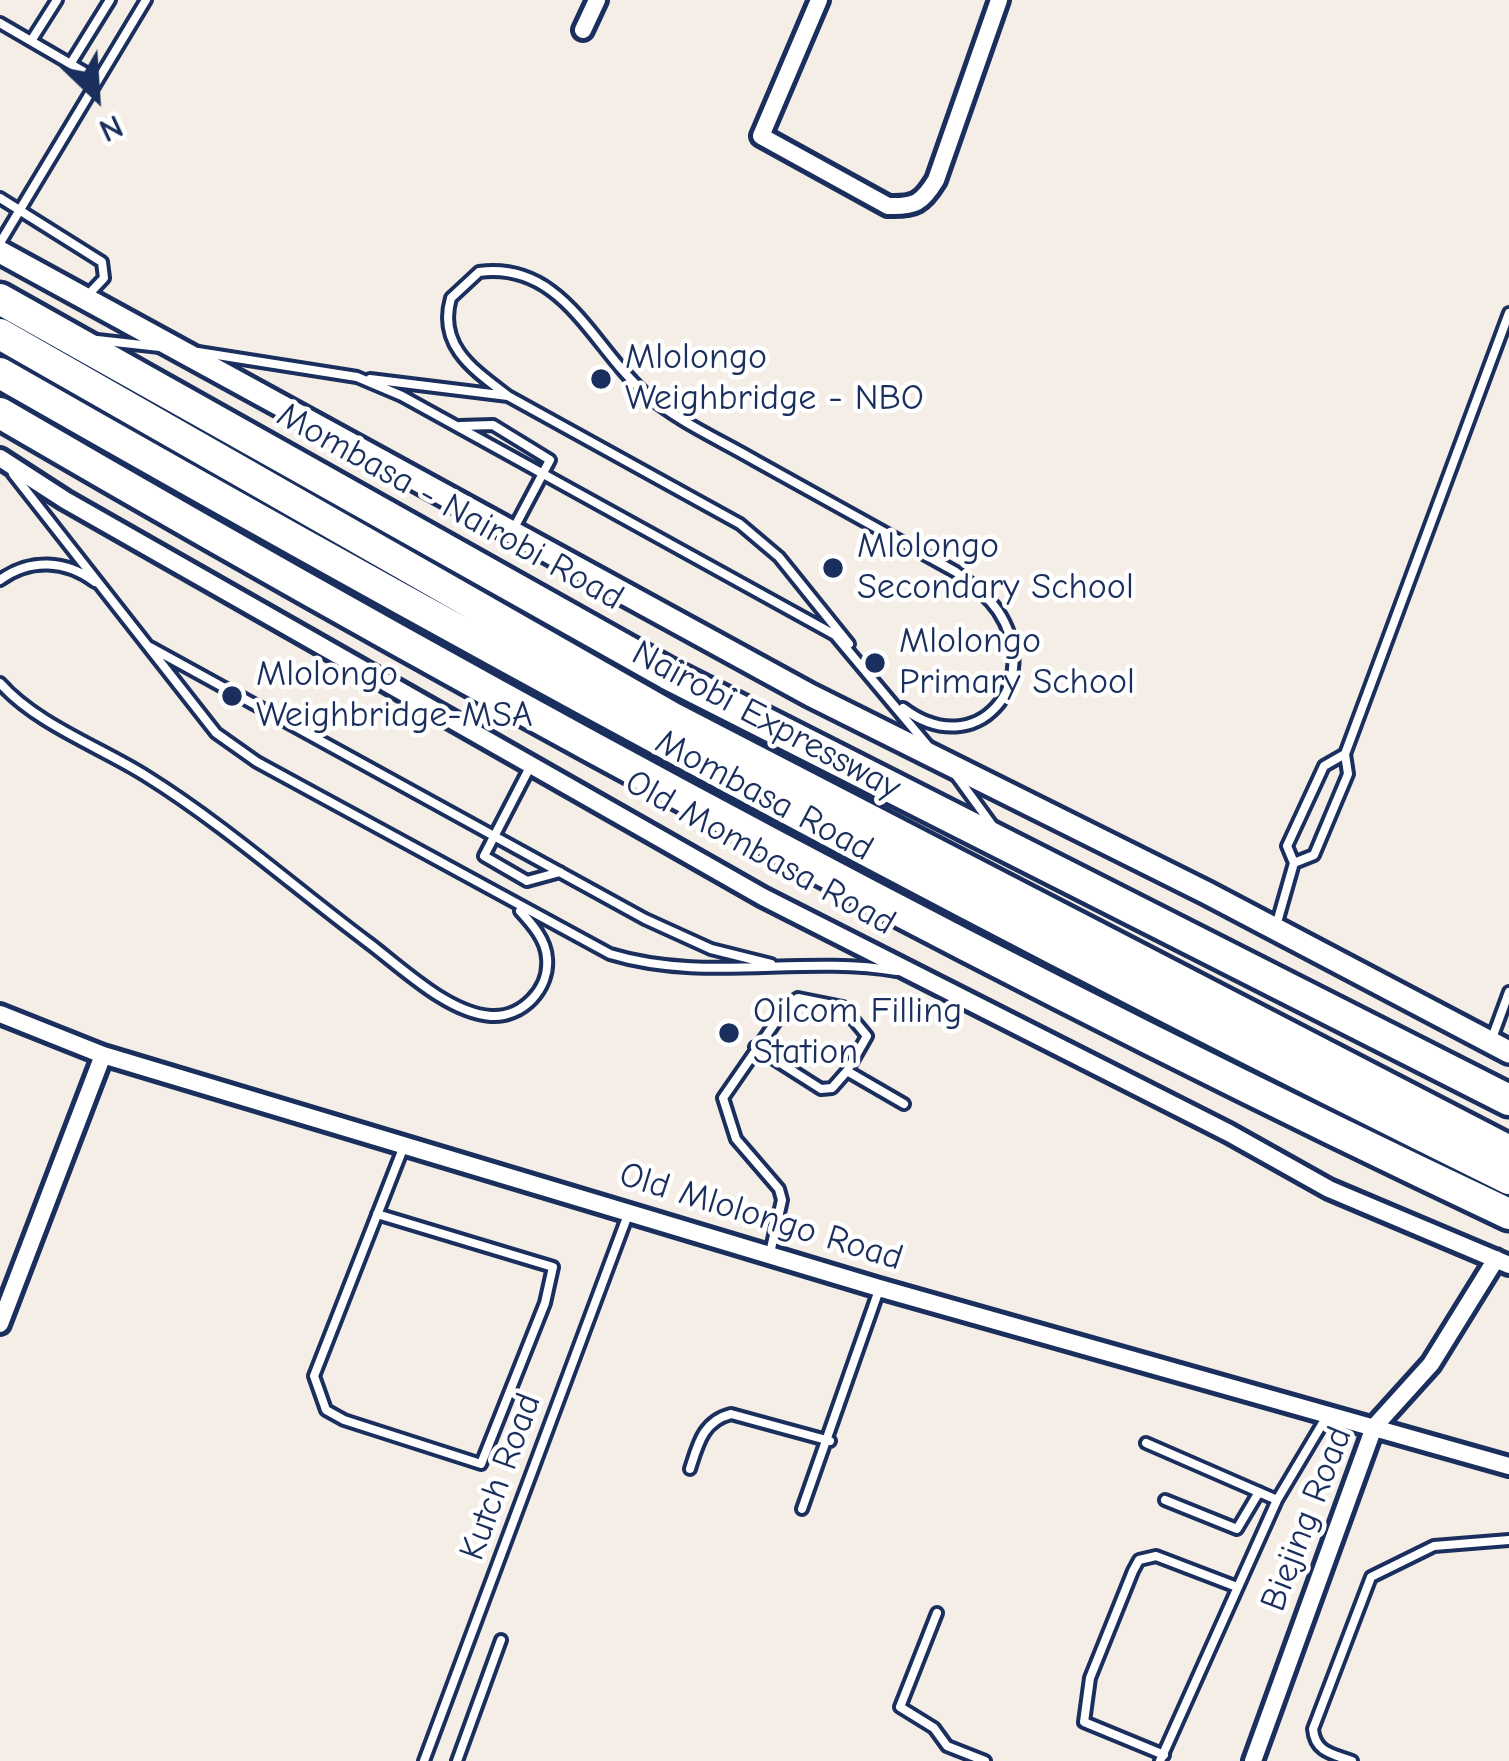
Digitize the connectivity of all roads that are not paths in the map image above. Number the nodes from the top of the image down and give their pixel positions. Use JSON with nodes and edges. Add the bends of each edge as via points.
{"nodes":[{"id":1,"x":57,"y":0,"type":"edge"},
{"id":2,"x":110,"y":0,"type":"edge"},
{"id":3,"x":146,"y":0,"type":"edge"},
{"id":4,"x":597,"y":0,"type":"edge"},
{"id":5,"x":819,"y":0,"type":"edge"},
{"id":6,"x":1000,"y":0,"type":"edge"},
{"id":7,"x":0,"y":23,"type":"edge"},
{"id":8,"x":583,"y":30,"type":"dead end"},
{"id":9,"x":31,"y":40,"type":"junction"},
{"id":10,"x":71,"y":63,"type":"junction"},
{"id":11,"x":98,"y":80,"type":"junction"},
{"id":12,"x":0,"y":198,"type":"edge"},
{"id":13,"x":20,"y":210,"type":"junction"},
{"id":14,"x":0,"y":247,"type":"edge"},
{"id":15,"x":0,"y":299,"type":"edge"},
{"id":16,"x":83,"y":300,"type":"junction"},
{"id":17,"x":1509,"y":313,"type":"edge"},
{"id":18,"x":33,"y":320,"type":"junction"},
{"id":19,"x":0,"y":334,"type":"edge"},
{"id":20,"x":173,"y":349,"type":"junction"},
{"id":21,"x":0,"y":373,"type":"edge"},
{"id":22,"x":357,"y":377,"type":"junction"},
{"id":23,"x":508,"y":396,"type":"junction"},
{"id":24,"x":0,"y":412,"type":"edge"},
{"id":25,"x":457,"y":426,"type":"junction"},
{"id":26,"x":1,"y":459,"type":"edge"},
{"id":27,"x":543,"y":474,"type":"junction"},
{"id":28,"x":510,"y":534,"type":"junction"},
{"id":29,"x":0,"y":580,"type":"edge"},
{"id":30,"x":105,"y":590,"type":"junction"},
{"id":31,"x":147,"y":645,"type":"junction"},
{"id":32,"x":863,"y":663,"type":"junction"},
{"id":33,"x":0,"y":682,"type":"edge"},
{"id":34,"x":892,"y":700,"type":"junction"},
{"id":35,"x":1345,"y":754,"type":"junction"},
{"id":36,"x":532,"y":764,"type":"junction"},
{"id":37,"x":949,"y":766,"type":"junction"},
{"id":38,"x":493,"y":835,"type":"junction"},
{"id":39,"x":1294,"y":863,"type":"junction"},
{"id":40,"x":560,"y":872,"type":"junction"},
{"id":41,"x":1057,"y":875,"type":"junction"},
{"id":42,"x":511,"y":902,"type":"junction"},
{"id":43,"x":1275,"y":929,"type":"junction"},
{"id":44,"x":784,"y":967,"type":"junction"},
{"id":45,"x":910,"y":973,"type":"junction"},
{"id":46,"x":1509,"y":992,"type":"edge"},
{"id":47,"x":0,"y":1014,"type":"edge"},
{"id":48,"x":755,"y":1047,"type":"junction"},
{"id":49,"x":1500,"y":1047,"type":"edge"},
{"id":50,"x":103,"y":1055,"type":"junction"},
{"id":51,"x":847,"y":1071,"type":"junction"},
{"id":52,"x":1509,"y":1100,"type":"edge"},
{"id":53,"x":904,"y":1104,"type":"dead end"},
{"id":54,"x":405,"y":1144,"type":"junction"},
{"id":55,"x":1509,"y":1151,"type":"edge"},
{"id":56,"x":1509,"y":1179,"type":"edge"},
{"id":57,"x":629,"y":1211,"type":"junction"},
{"id":58,"x":377,"y":1214,"type":"junction"},
{"id":59,"x":1509,"y":1214,"type":"edge"},
{"id":60,"x":770,"y":1255,"type":"junction"},
{"id":61,"x":1503,"y":1262,"type":"edge"},
{"id":62,"x":879,"y":1288,"type":"junction"},
{"id":63,"x":0,"y":1324,"type":"edge"},
{"id":64,"x":1328,"y":1415,"type":"junction"},
{"id":65,"x":1374,"y":1426,"type":"junction"},
{"id":66,"x":830,"y":1441,"type":"junction"},
{"id":67,"x":1146,"y":1443,"type":"dead end"},
{"id":68,"x":1509,"y":1466,"type":"edge"},
{"id":69,"x":690,"y":1469,"type":"dead end"},
{"id":70,"x":1259,"y":1492,"type":"junction"},
{"id":71,"x":1165,"y":1500,"type":"dead end"},
{"id":72,"x":1277,"y":1500,"type":"junction"},
{"id":73,"x":802,"y":1509,"type":"dead end"},
{"id":74,"x":1509,"y":1540,"type":"edge"},
{"id":75,"x":1238,"y":1587,"type":"junction"},
{"id":76,"x":937,"y":1613,"type":"dead end"},
{"id":77,"x":501,"y":1640,"type":"dead end"},
{"id":78,"x":1162,"y":1758,"type":"edge"},
{"id":79,"x":424,"y":1761,"type":"edge"},
{"id":80,"x":457,"y":1761,"type":"edge"},
{"id":81,"x":985,"y":1761,"type":"edge"},
{"id":82,"x":1253,"y":1761,"type":"edge"},
{"id":83,"x":1352,"y":1761,"type":"edge"}],
"edges":[{"from":1,"to":9,"type":"lane"},
{"from":2,"to":10,"type":"lane"},
{"from":3,"to":11,"type":"lane"},
{"from":4,"to":8,"type":"street"},
{"from":5,"to":6,"type":"street","via":[[761,136],[888,206],[912,207],[936,180]]},
{"from":7,"to":9,"type":"lane"},
{"from":9,"to":10,"type":"lane"},
{"from":10,"to":11,"type":"lane"},
{"from":11,"to":13,"type":"lane"},
{"from":12,"to":13,"type":"lane"},
{"from":13,"to":14,"type":"lane"},
{"from":13,"to":16,"type":"lane","via":[[102,262],[104,278]]},
{"from":14,"to":16,"type":"street"},
{"from":15,"to":18,"type":"highway","name":"Mombasa - Nairobi Road"},
{"from":16,"to":20,"type":"street"},
{"from":17,"to":35,"type":"lane"},
{"from":18,"to":20,"type":"lane","via":[[87,339]]},
{"from":18,"to":41,"type":"highway","name":"Mombasa - Nairobi Road","via":[[668,674]]},
{"from":19,"to":55,"type":"highway","name":"Nairobi Expressway","via":[[670,717]]},
{"from":20,"to":22,"type":"lane"},
{"from":20,"to":28,"type":"street"},
{"from":21,"to":56,"type":"highway","name":"Nairobi Expressway","via":[[319,556],[1109,982]]},
{"from":22,"to":23,"type":"lane"},
{"from":22,"to":25,"type":"lane"},
{"from":23,"to":32,"type":"lane","via":[[740,524],[779,557]]},
{"from":23,"to":34,"type":"lane","via":[[468,366],[448,329],[451,298],[479,272],[517,272],[544,286],[664,409],[986,596],[1012,640],[1013,674],[1002,700],[955,729],[922,722]]},
{"from":24,"to":59,"type":"highway","name":"Mombasa Road","via":[[366,623],[926,928]]},
{"from":25,"to":27,"type":"lane"},
{"from":25,"to":27,"type":"lane","via":[[493,425],[550,460]]},
{"from":26,"to":30,"type":"lane"},
{"from":26,"to":36,"type":"street","name":"Old Mombasa Road"},
{"from":27,"to":28,"type":"lane"},
{"from":27,"to":32,"type":"lane","via":[[835,635]]},
{"from":28,"to":37,"type":"street"},
{"from":29,"to":30,"type":"lane","via":[[23,567],[59,564]]},
{"from":30,"to":31,"type":"lane"},
{"from":31,"to":38,"type":"lane"},
{"from":31,"to":42,"type":"lane","via":[[232,747]]},
{"from":32,"to":34,"type":"lane"},
{"from":33,"to":42,"type":"lane","via":[[150,778],[467,1010],[512,1013],[547,975],[545,947]]},
{"from":34,"to":37,"type":"lane"},
{"from":35,"to":39,"type":"lane","via":[[1348,774],[1314,855]]},
{"from":35,"to":39,"type":"lane","via":[[1324,766],[1287,845]]},
{"from":36,"to":38,"type":"lane"},
{"from":36,"to":45,"type":"street","name":"Old Mombasa Road"},
{"from":37,"to":41,"type":"lane","via":[[1019,855]]},
{"from":37,"to":43,"type":"street"},
{"from":38,"to":40,"type":"lane"},
{"from":38,"to":40,"type":"lane","via":[[484,856],[527,881]]},
{"from":39,"to":43,"type":"lane"},
{"from":40,"to":44,"type":"lane","via":[[682,938]]},
{"from":41,"to":52,"type":"highway","name":"Mombasa - Nairobi Road"},
{"from":42,"to":44,"type":"lane","via":[[641,964],[717,972]]},
{"from":43,"to":49,"type":"street"},
{"from":44,"to":45,"type":"lane","via":[[848,963]]},
{"from":45,"to":61,"type":"street","name":"Old Mombasa Road","via":[[1329,1189]]},
{"from":46,"to":49,"type":"lane"},
{"from":47,"to":50,"type":"street","name":"Old Mlolongo Road"},
{"from":48,"to":51,"type":"lane","via":[[821,1088],[832,1088]]},
{"from":48,"to":51,"type":"lane","via":[[793,1000],[839,1005],[867,1036]]},
{"from":48,"to":60,"type":"lane","via":[[722,1106],[736,1139],[779,1189]]},
{"from":50,"to":54,"type":"street","name":"Old Mlolongo Road"},
{"from":50,"to":63,"type":"street"},
{"from":51,"to":53,"type":"lane"},
{"from":54,"to":57,"type":"street","name":"Old Mlolongo Road"},
{"from":54,"to":58,"type":"lane"},
{"from":57,"to":60,"type":"street","name":"Old Mlolongo Road"},
{"from":57,"to":79,"type":"lane","name":"Kutch Road"},
{"from":58,"to":58,"type":"lane","via":[[314,1376],[326,1410],[482,1464],[553,1267]]},
{"from":60,"to":62,"type":"street","name":"Old Mlolongo Road"},
{"from":61,"to":65,"type":"street","name":"Biejing Road","via":[[1431,1364]]},
{"from":62,"to":64,"type":"street","name":"Old Mlolongo Road"},
{"from":62,"to":66,"type":"lane"},
{"from":64,"to":65,"type":"street","name":"Old Mlolongo Road"},
{"from":64,"to":72,"type":"lane"},
{"from":65,"to":68,"type":"street","name":"Old Mlolongo Road"},
{"from":65,"to":82,"type":"street","name":"Biejing Road"},
{"from":66,"to":69,"type":"lane","via":[[731,1414],[701,1434]]},
{"from":66,"to":73,"type":"lane"},
{"from":67,"to":70,"type":"lane"},
{"from":70,"to":71,"type":"lane","via":[[1237,1528]]},
{"from":70,"to":72,"type":"lane"},
{"from":72,"to":75,"type":"lane"},
{"from":74,"to":83,"type":"lane","via":[[1434,1546],[1371,1577],[1313,1729],[1323,1751]]},
{"from":75,"to":78,"type":"lane"},
{"from":75,"to":78,"type":"lane","via":[[1156,1556],[1133,1571],[1090,1678],[1084,1722]]},
{"from":76,"to":81,"type":"lane","via":[[900,1707],[947,1746]]},
{"from":77,"to":80,"type":"lane"}]}
